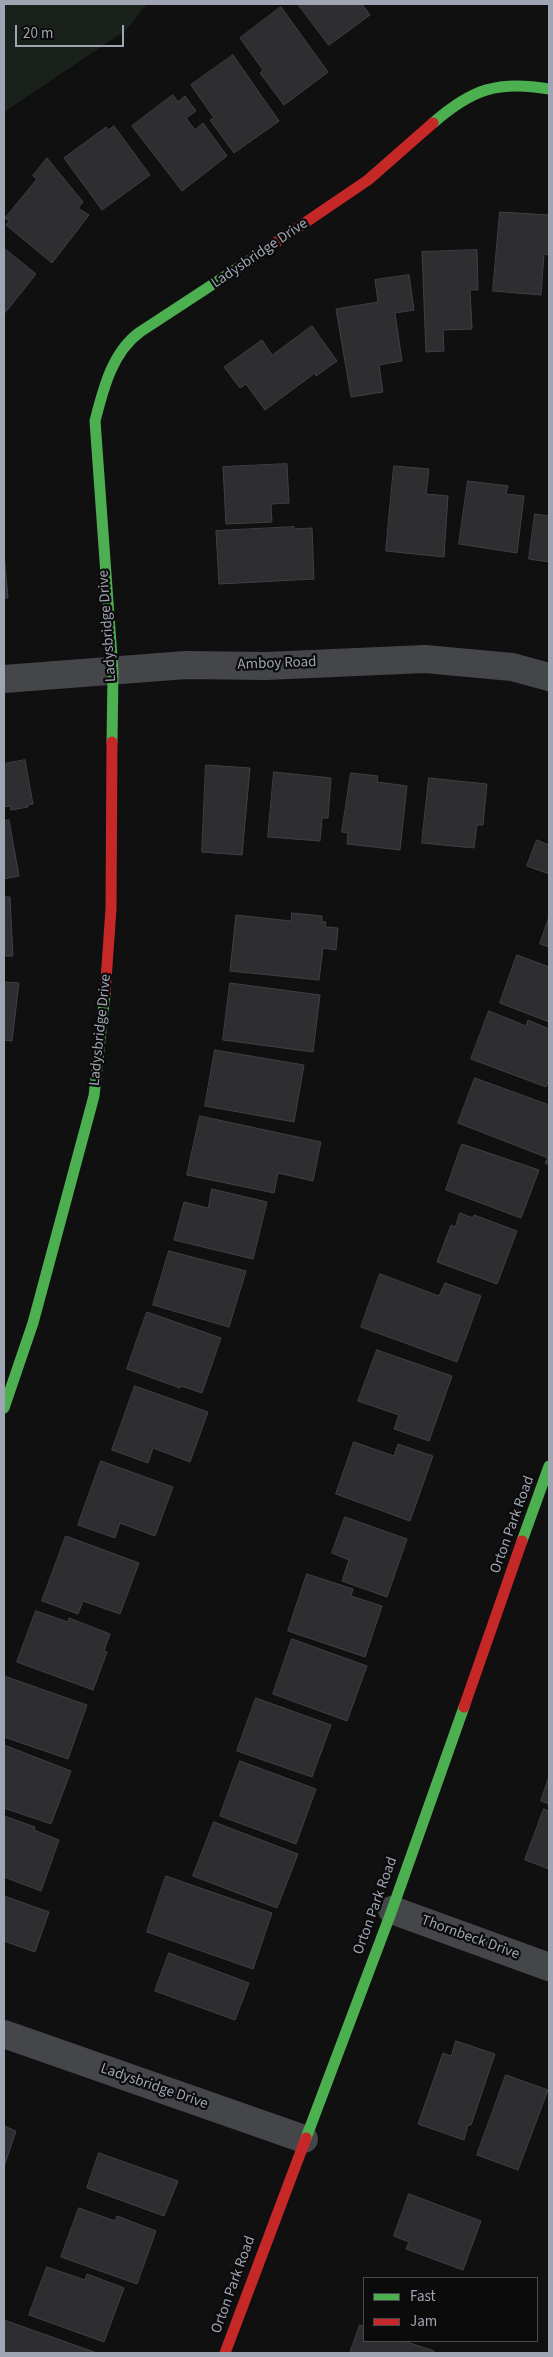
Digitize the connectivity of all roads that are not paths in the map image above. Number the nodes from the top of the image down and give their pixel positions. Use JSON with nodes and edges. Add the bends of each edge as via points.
{"nodes":[{"id":1,"x":549,"y":89,"type":"edge"},
{"id":2,"x":112,"y":672,"type":"junction"},
{"id":3,"x":549,"y":676,"type":"edge"},
{"id":4,"x":4,"y":679,"type":"edge"},
{"id":5,"x":4,"y":1408,"type":"edge"},
{"id":6,"x":549,"y":1466,"type":"edge"},
{"id":7,"x":392,"y":1910,"type":"junction"},
{"id":8,"x":549,"y":1967,"type":"edge"},
{"id":9,"x":4,"y":2034,"type":"edge"},
{"id":10,"x":304,"y":2139,"type":"junction"},
{"id":11,"x":225,"y":2353,"type":"edge"}],
"edges":[{"from":1,"to":2,"type":"street","name":"Ladysbridge Drive","via":[[527,84],[499,84],[470,95],[416,136],[368,180],[136,335],[119,356],[100,397],[95,421]]},
{"from":2,"to":3,"type":"street","name":"Amboy Road","via":[[186,665],[266,666],[425,660],[512,667]]},
{"from":2,"to":4,"type":"street","name":"Amboy Road"},
{"from":2,"to":5,"type":"street","name":"Ladysbridge Drive","via":[[111,909],[104,1014],[94,1096],[35,1314]]},
{"from":6,"to":7,"type":"street","name":"Orton Park Road"},
{"from":7,"to":8,"type":"street","name":"Thornbeck Drive"},
{"from":7,"to":10,"type":"street","name":"Orton Park Road"},
{"from":9,"to":10,"type":"street","name":"Ladysbridge Drive"},
{"from":10,"to":11,"type":"street","name":"Orton Park Road"}]}
